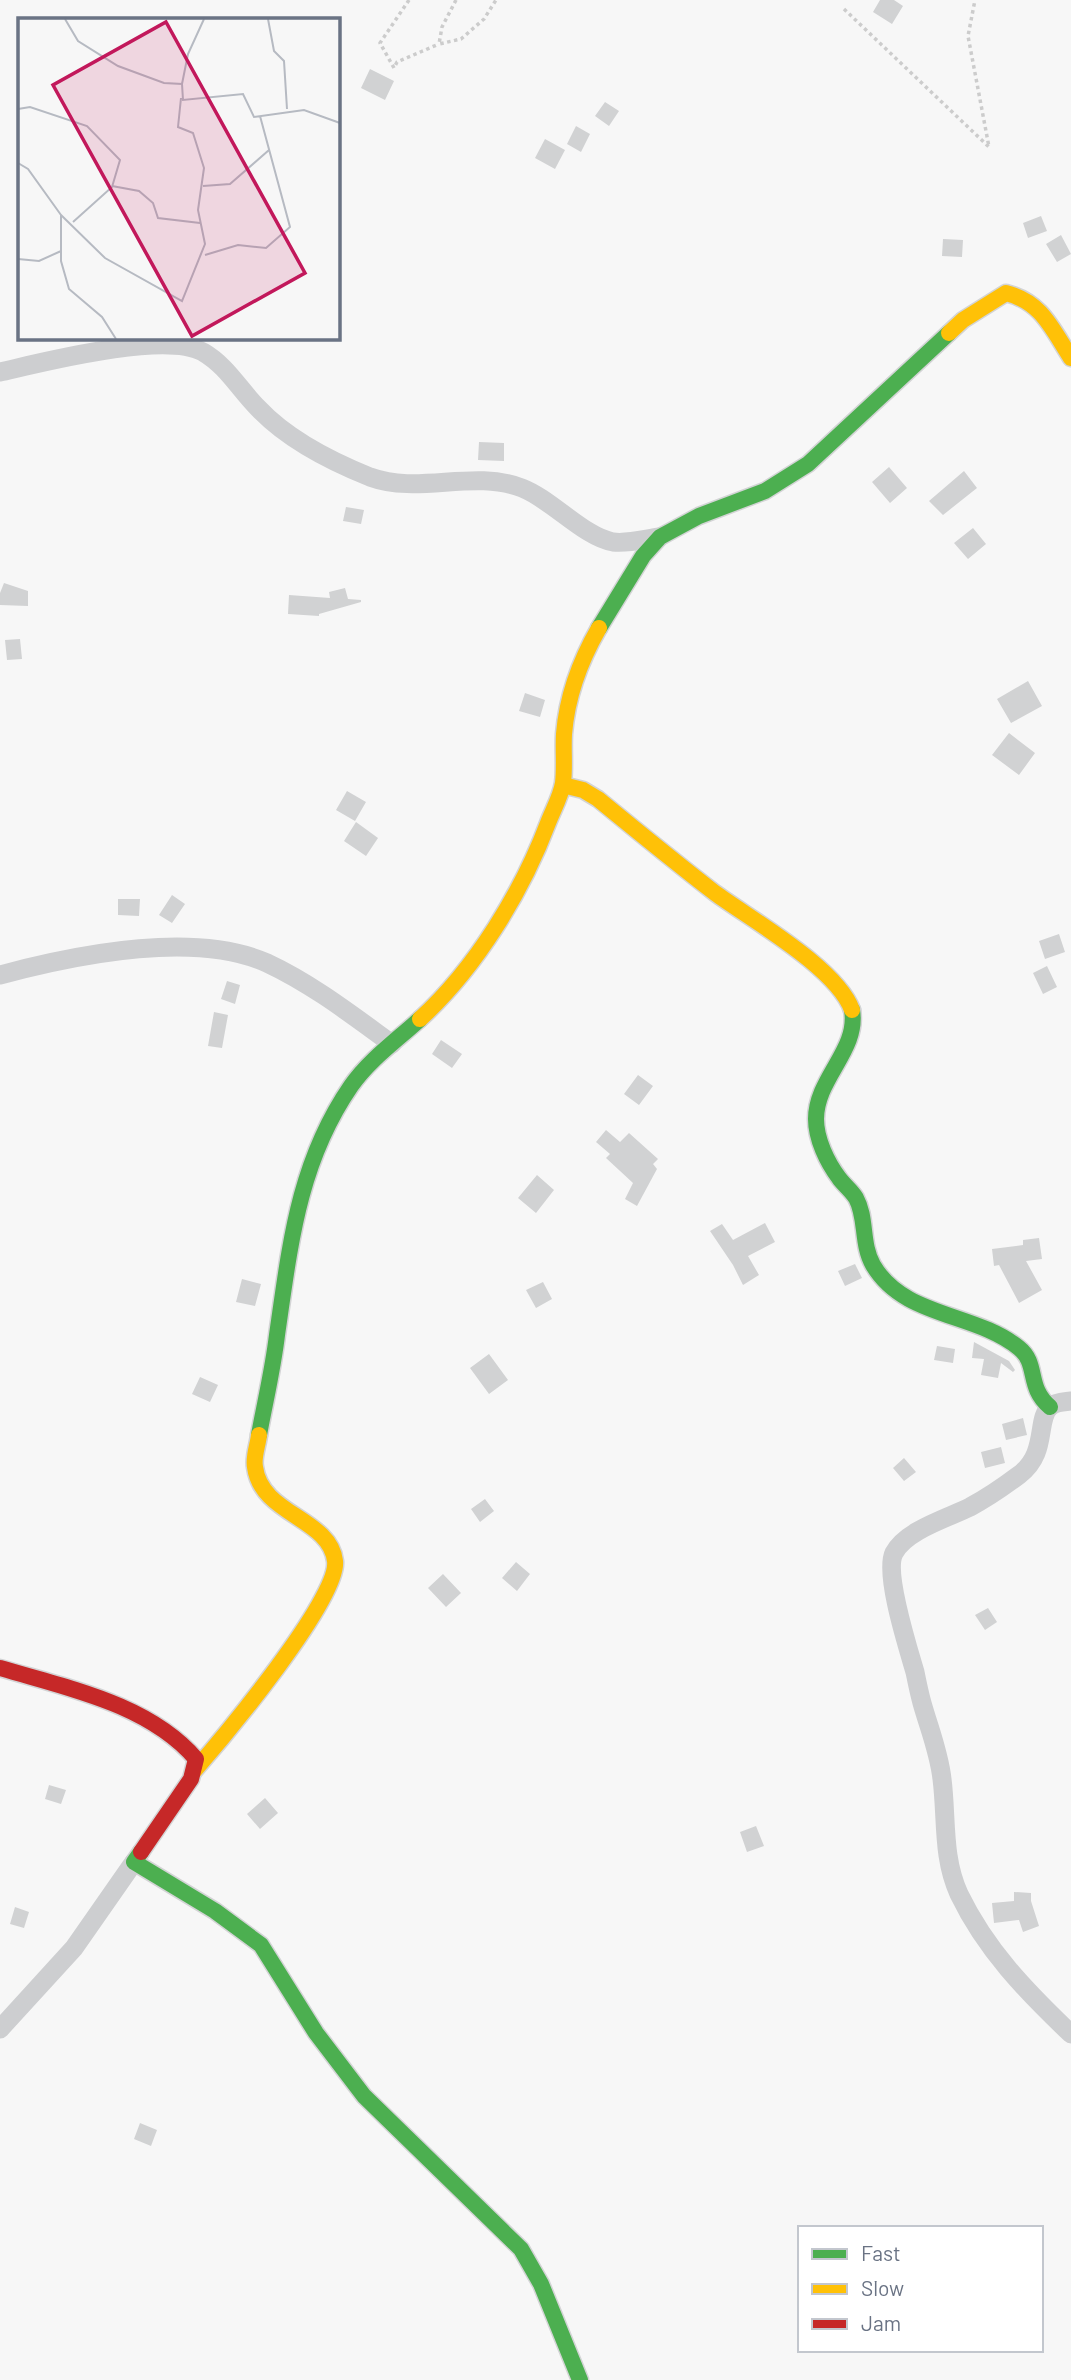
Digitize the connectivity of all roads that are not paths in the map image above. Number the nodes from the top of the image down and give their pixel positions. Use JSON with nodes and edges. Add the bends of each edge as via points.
{"nodes":[{"id":1,"x":1071,"y":358,"type":"edge"},
{"id":2,"x":0,"y":372,"type":"edge"},
{"id":3,"x":660,"y":537,"type":"junction"},
{"id":4,"x":563,"y":785,"type":"junction"},
{"id":5,"x":0,"y":975,"type":"edge"},
{"id":6,"x":392,"y":1044,"type":"junction"},
{"id":7,"x":1071,"y":1401,"type":"edge"},
{"id":8,"x":1050,"y":1407,"type":"junction"},
{"id":9,"x":0,"y":1668,"type":"edge"},
{"id":10,"x":194,"y":1771,"type":"junction"},
{"id":11,"x":134,"y":1862,"type":"junction"},
{"id":12,"x":0,"y":2029,"type":"edge"},
{"id":13,"x":1071,"y":2034,"type":"edge"},
{"id":14,"x":580,"y":2380,"type":"edge"}],
"edges":[{"from":1,"to":3,"type":"street","via":[[1041,312],[1023,297],[1006,293],[963,320],[808,464],[765,491],[699,516]]},
{"from":2,"to":3,"type":"street","via":[[117,347],[181,346],[201,351],[221,365],[279,428],[330,459],[374,478],[421,484],[499,482],[536,495],[609,541]]},
{"from":3,"to":4,"type":"street","via":[[603,618],[574,682],[564,736]]},
{"from":4,"to":6,"type":"street","via":[[518,892],[495,927],[452,985]]},
{"from":4,"to":8,"type":"street","via":[[598,799],[807,959],[843,992],[853,1024],[846,1046],[821,1088],[816,1121],[832,1167],[859,1205],[867,1253],[880,1276],[913,1301],[1003,1337],[1021,1350],[1031,1363],[1037,1395]]},
{"from":5,"to":6,"type":"street","via":[[98,954],[223,950],[267,963]]},
{"from":6,"to":10,"type":"street","via":[[345,1096],[325,1131],[300,1195],[254,1465],[265,1495],[328,1544],[335,1557],[335,1572],[285,1656]]},
{"from":7,"to":8,"type":"street"},
{"from":8,"to":13,"type":"street","via":[[1038,1454],[1022,1473],[970,1507],[906,1539],[891,1563],[900,1620],[938,1751],[945,1847],[958,1892],[1007,1968]]},
{"from":9,"to":10,"type":"street","via":[[140,1716],[182,1741],[196,1759]]},
{"from":10,"to":11,"type":"street"},
{"from":11,"to":12,"type":"street","via":[[74,1948]]},
{"from":11,"to":14,"type":"street","via":[[208,1906],[261,1945],[316,2033],[364,2096],[521,2249],[541,2284]]}]}
